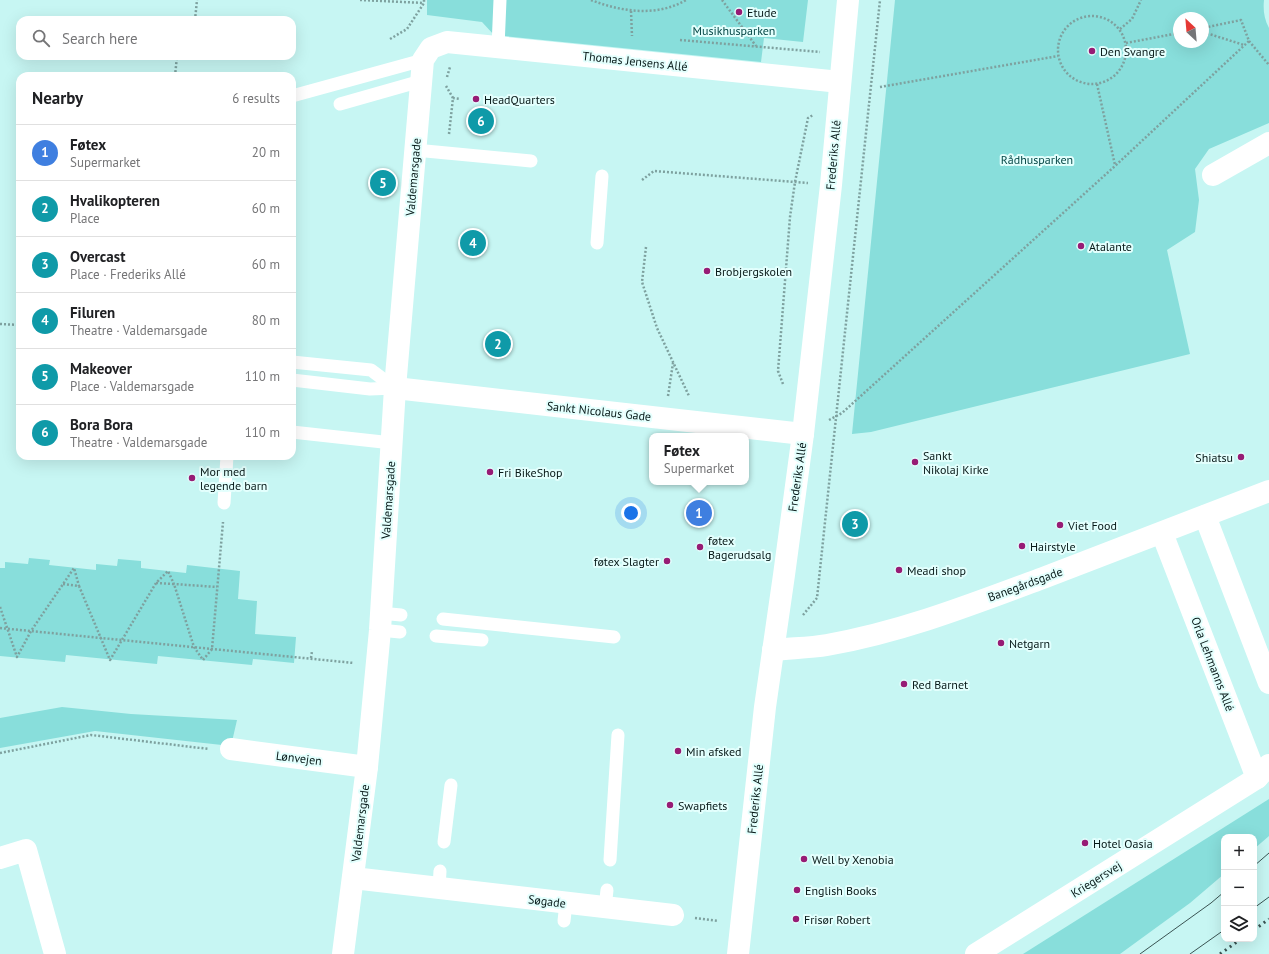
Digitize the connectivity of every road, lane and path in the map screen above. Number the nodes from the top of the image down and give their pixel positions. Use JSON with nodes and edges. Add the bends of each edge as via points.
{"nodes":[{"id":1,"x":197,"y":0,"type":"edge"},
{"id":2,"x":360,"y":0,"type":"edge"},
{"id":3,"x":500,"y":0,"type":"edge"},
{"id":4,"x":592,"y":0,"type":"edge"},
{"id":5,"x":686,"y":0,"type":"edge"},
{"id":6,"x":722,"y":0,"type":"edge"},
{"id":7,"x":848,"y":0,"type":"edge"},
{"id":8,"x":880,"y":0,"type":"edge"},
{"id":9,"x":1141,"y":0,"type":"edge"},
{"id":10,"x":424,"y":2,"type":"edge"},
{"id":11,"x":631,"y":11,"type":"junction"},
{"id":12,"x":195,"y":16,"type":"edge"},
{"id":13,"x":1209,"y":27,"type":"edge"},
{"id":14,"x":1120,"y":29,"type":"junction"},
{"id":15,"x":1173,"y":34,"type":"edge"},
{"id":16,"x":1209,"y":34,"type":"edge"},
{"id":17,"x":632,"y":36,"type":"dead end"},
{"id":18,"x":390,"y":39,"type":"dead end"},
{"id":19,"x":1249,"y":41,"type":"junction"},
{"id":20,"x":1126,"y":43,"type":"junction"},
{"id":21,"x":1244,"y":45,"type":"junction"},
{"id":22,"x":498,"y":47,"type":"junction"},
{"id":23,"x":757,"y":47,"type":"dead end"},
{"id":24,"x":1058,"y":56,"type":"junction"},
{"id":25,"x":177,"y":60,"type":"edge"},
{"id":26,"x":425,"y":63,"type":"junction"},
{"id":27,"x":451,"y":63,"type":"dead end"},
{"id":28,"x":1269,"y":65,"type":"edge"},
{"id":29,"x":175,"y":72,"type":"edge"},
{"id":30,"x":447,"y":77,"type":"dead end"},
{"id":31,"x":1097,"y":84,"type":"junction"},
{"id":32,"x":445,"y":85,"type":"dead end"},
{"id":33,"x":880,"y":87,"type":"dead end"},
{"id":34,"x":839,"y":92,"type":"junction"},
{"id":35,"x":296,"y":95,"type":"edge"},
{"id":36,"x":453,"y":98,"type":"junction"},
{"id":37,"x":460,"y":99,"type":"dead end"},
{"id":38,"x":340,"y":104,"type":"dead end"},
{"id":39,"x":1269,"y":143,"type":"edge"},
{"id":40,"x":415,"y":150,"type":"junction"},
{"id":41,"x":448,"y":152,"type":"junction"},
{"id":42,"x":531,"y":161,"type":"dead end"},
{"id":43,"x":1115,"y":166,"type":"junction"},
{"id":44,"x":1213,"y":175,"type":"dead end"},
{"id":45,"x":602,"y":176,"type":"dead end"},
{"id":46,"x":642,"y":180,"type":"dead end"},
{"id":47,"x":795,"y":182,"type":"junction"},
{"id":48,"x":831,"y":185,"type":"junction"},
{"id":49,"x":597,"y":243,"type":"dead end"},
{"id":50,"x":646,"y":247,"type":"dead end"},
{"id":51,"x":0,"y":324,"type":"edge"},
{"id":52,"x":16,"y":325,"type":"edge"},
{"id":53,"x":296,"y":362,"type":"edge"},
{"id":54,"x":673,"y":363,"type":"junction"},
{"id":55,"x":296,"y":380,"type":"edge"},
{"id":56,"x":784,"y":385,"type":"dead end"},
{"id":57,"x":395,"y":388,"type":"junction"},
{"id":58,"x":836,"y":417,"type":"junction"},
{"id":59,"x":664,"y":418,"type":"junction"},
{"id":60,"x":704,"y":423,"type":"junction"},
{"id":61,"x":296,"y":432,"type":"edge"},
{"id":62,"x":803,"y":434,"type":"junction"},
{"id":63,"x":392,"y":444,"type":"junction"},
{"id":64,"x":227,"y":460,"type":"edge"},
{"id":65,"x":1269,"y":491,"type":"edge"},
{"id":66,"x":224,"y":503,"type":"joint"},
{"id":67,"x":1205,"y":516,"type":"junction"},
{"id":68,"x":1162,"y":533,"type":"junction"},
{"id":69,"x":156,"y":582,"type":"junction"},
{"id":70,"x":63,"y":584,"type":"junction"},
{"id":71,"x":174,"y":584,"type":"junction"},
{"id":72,"x":79,"y":586,"type":"junction"},
{"id":73,"x":217,"y":587,"type":"junction"},
{"id":74,"x":0,"y":607,"type":"edge"},
{"id":75,"x":802,"y":615,"type":"dead end"},
{"id":76,"x":444,"y":620,"type":"dead end"},
{"id":77,"x":0,"y":628,"type":"edge"},
{"id":78,"x":7,"y":629,"type":"junction"},
{"id":79,"x":31,"y":631,"type":"junction"},
{"id":80,"x":436,"y":636,"type":"dead end"},
{"id":81,"x":614,"y":637,"type":"dead end"},
{"id":82,"x":101,"y":638,"type":"junction"},
{"id":83,"x":122,"y":640,"type":"junction"},
{"id":84,"x":482,"y":640,"type":"dead end"},
{"id":85,"x":194,"y":647,"type":"junction"},
{"id":86,"x":212,"y":649,"type":"junction"},
{"id":87,"x":773,"y":650,"type":"junction"},
{"id":88,"x":312,"y":651,"type":"dead end"},
{"id":89,"x":311,"y":658,"type":"junction"},
{"id":90,"x":376,"y":665,"type":"junction"},
{"id":91,"x":1269,"y":683,"type":"edge"},
{"id":92,"x":618,"y":736,"type":"dead end"},
{"id":93,"x":209,"y":748,"type":"dead end"},
{"id":94,"x":231,"y":749,"type":"dead end"},
{"id":95,"x":0,"y":753,"type":"edge"},
{"id":96,"x":366,"y":767,"type":"junction"},
{"id":97,"x":1263,"y":771,"type":"edge"},
{"id":98,"x":451,"y":785,"type":"dead end"},
{"id":99,"x":444,"y":842,"type":"dead end"},
{"id":100,"x":0,"y":858,"type":"edge"},
{"id":101,"x":610,"y":860,"type":"dead end"},
{"id":102,"x":353,"y":878,"type":"junction"},
{"id":103,"x":673,"y":915,"type":"joint"},
{"id":104,"x":742,"y":924,"type":"junction"},
{"id":105,"x":55,"y":954,"type":"edge"},
{"id":106,"x":343,"y":954,"type":"edge"},
{"id":107,"x":738,"y":954,"type":"edge"},
{"id":108,"x":976,"y":954,"type":"edge"}],
"edges":[{"from":1,"to":12,"type":"path"},
{"from":2,"to":10,"type":"path"},
{"from":3,"to":22,"type":"lane"},
{"from":4,"to":11,"type":"path"},
{"from":5,"to":11,"type":"path","via":[[658,10]]},
{"from":6,"to":23,"type":"path"},
{"from":7,"to":34,"type":"street","name":"Frederiks Allé"},
{"from":8,"to":58,"type":"path"},
{"from":9,"to":14,"type":"path","via":[[1132,20]]},
{"from":10,"to":18,"type":"path","via":[[407,28]]},
{"from":11,"to":17,"type":"path"},
{"from":13,"to":19,"type":"path","via":[[1241,20]]},
{"from":14,"to":20,"type":"path"},
{"from":14,"to":24,"type":"path","via":[[1109,19],[1094,15],[1078,18],[1066,27],[1058,40]]},
{"from":15,"to":20,"type":"path"},
{"from":16,"to":21,"type":"path"},
{"from":19,"to":21,"type":"path"},
{"from":19,"to":28,"type":"path"},
{"from":20,"to":31,"type":"path","via":[[1126,57],[1120,69],[1110,79]]},
{"from":21,"to":43,"type":"path"},
{"from":22,"to":26,"type":"street","name":"Thomas Jensens Allé","via":[[447,42]]},
{"from":22,"to":34,"type":"street","name":"Thomas Jensens Allé"},
{"from":24,"to":31,"type":"path","via":[[1063,68],[1072,78],[1084,83]]},
{"from":24,"to":33,"type":"path"},
{"from":25,"to":29,"type":"path"},
{"from":26,"to":35,"type":"lane"},
{"from":26,"to":38,"type":"lane"},
{"from":26,"to":40,"type":"street","name":"Valdemarsgade"},
{"from":27,"to":30,"type":"path"},
{"from":31,"to":43,"type":"path"},
{"from":32,"to":36,"type":"path"},
{"from":34,"to":47,"type":"path","via":[[808,118]]},
{"from":34,"to":48,"type":"street","name":"Frederiks Allé"},
{"from":36,"to":37,"type":"path"},
{"from":36,"to":41,"type":"path"},
{"from":39,"to":44,"type":"street"},
{"from":40,"to":41,"type":"lane"},
{"from":40,"to":57,"type":"street","name":"Valdemarsgade"},
{"from":41,"to":42,"type":"lane"},
{"from":43,"to":58,"type":"path"},
{"from":45,"to":49,"type":"lane"},
{"from":46,"to":47,"type":"path","via":[[654,171]]},
{"from":47,"to":48,"type":"path"},
{"from":47,"to":56,"type":"path","via":[[778,370]]},
{"from":48,"to":62,"type":"street","name":"Frederiks Allé"},
{"from":50,"to":54,"type":"path","via":[[642,282],[657,328]]},
{"from":51,"to":52,"type":"path"},
{"from":53,"to":57,"type":"lane","via":[[371,370]]},
{"from":54,"to":59,"type":"path"},
{"from":54,"to":60,"type":"path"},
{"from":55,"to":57,"type":"lane","via":[[370,389]]},
{"from":57,"to":59,"type":"street","name":"Sankt Nicolaus Gade"},
{"from":57,"to":63,"type":"street","name":"Valdemarsgade"},
{"from":58,"to":75,"type":"path","via":[[817,598]]},
{"from":59,"to":60,"type":"street","name":"Sankt Nicolaus Gade"},
{"from":60,"to":62,"type":"street","name":"Sankt Nicolaus Gade"},
{"from":61,"to":63,"type":"lane"},
{"from":62,"to":87,"type":"street","name":"Frederiks Allé"},
{"from":63,"to":90,"type":"street","name":"Valdemarsgade","via":[[390,622]]},
{"from":64,"to":66,"type":"lane"},
{"from":65,"to":67,"type":"street","name":"Banegårdsgade"},
{"from":66,"to":73,"type":"path"},
{"from":67,"to":68,"type":"street","name":"Banegårdsgade"},
{"from":67,"to":91,"type":"street"},
{"from":68,"to":87,"type":"street","name":"Banegårdsgade","via":[[962,608],[893,630],[825,646]]},
{"from":68,"to":97,"type":"street","name":"Orla Lehmanns Allé"},
{"from":69,"to":71,"type":"path"},
{"from":69,"to":71,"type":"path","via":[[168,570]]},
{"from":69,"to":83,"type":"path"},
{"from":70,"to":72,"type":"path"},
{"from":70,"to":72,"type":"path","via":[[74,568]]},
{"from":70,"to":79,"type":"path"},
{"from":71,"to":73,"type":"path"},
{"from":71,"to":85,"type":"path"},
{"from":72,"to":82,"type":"path"},
{"from":73,"to":86,"type":"path"},
{"from":74,"to":78,"type":"path"},
{"from":76,"to":81,"type":"lane"},
{"from":77,"to":78,"type":"path"},
{"from":78,"to":79,"type":"path"},
{"from":78,"to":79,"type":"path","via":[[18,657]]},
{"from":79,"to":82,"type":"path"},
{"from":80,"to":84,"type":"lane"},
{"from":82,"to":83,"type":"path"},
{"from":82,"to":83,"type":"path","via":[[110,660]]},
{"from":83,"to":85,"type":"path"},
{"from":85,"to":86,"type":"path"},
{"from":85,"to":86,"type":"path","via":[[203,660]]},
{"from":86,"to":89,"type":"path"},
{"from":87,"to":104,"type":"street","name":"Frederiks Allé"},
{"from":88,"to":89,"type":"path"},
{"from":89,"to":90,"type":"path"},
{"from":90,"to":96,"type":"street","name":"Valdemarsgade"},
{"from":92,"to":101,"type":"lane"},
{"from":93,"to":95,"type":"path","via":[[90,735]]},
{"from":94,"to":96,"type":"street","name":"Lønvejen"},
{"from":96,"to":102,"type":"street","name":"Valdemarsgade"},
{"from":97,"to":108,"type":"street","name":"Kriegersvej"},
{"from":98,"to":99,"type":"lane"},
{"from":100,"to":105,"type":"street","via":[[26,850]]},
{"from":102,"to":103,"type":"street","name":"Søgade","via":[[439,880],[565,912],[606,899]]},
{"from":102,"to":106,"type":"street","name":"Valdemarsgade"},
{"from":103,"to":104,"type":"path"},
{"from":104,"to":107,"type":"street","name":"Frederiks Allé"}]}
